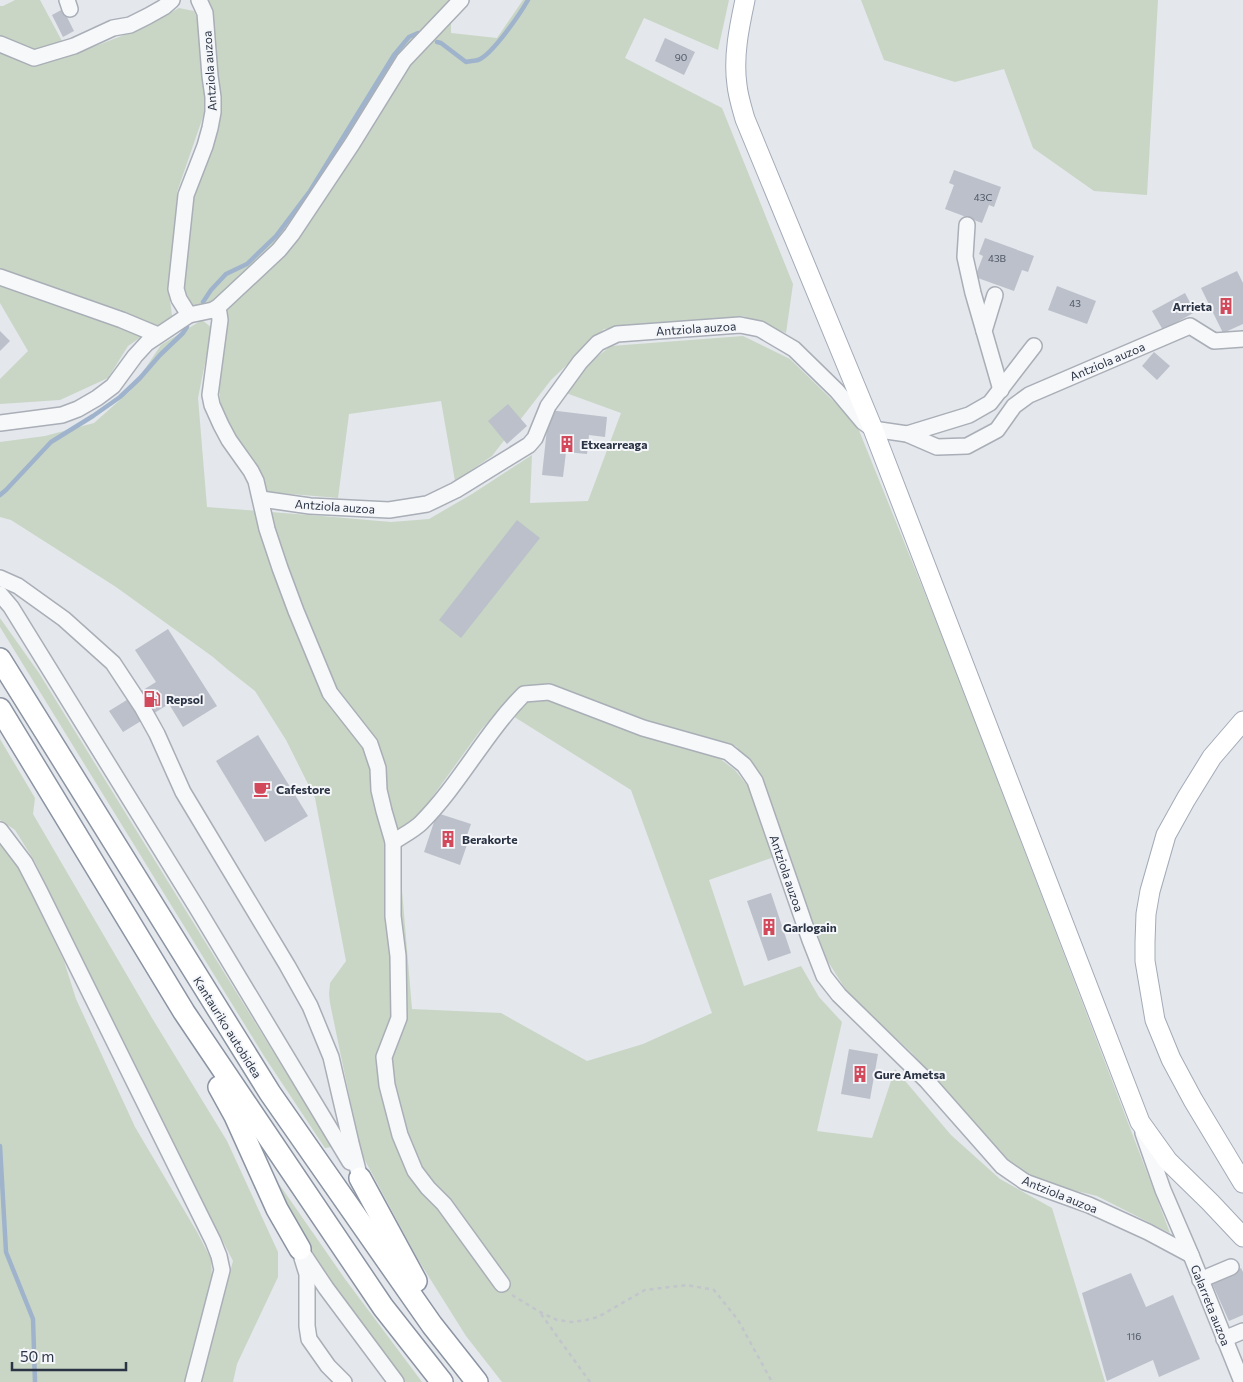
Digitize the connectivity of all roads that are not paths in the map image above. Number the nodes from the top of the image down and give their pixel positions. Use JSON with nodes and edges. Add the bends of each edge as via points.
{"nodes":[{"id":1,"x":172,"y":0,"type":"edge"},
{"id":2,"x":199,"y":0,"type":"edge"},
{"id":3,"x":461,"y":0,"type":"edge"},
{"id":4,"x":745,"y":0,"type":"edge"},
{"id":5,"x":0,"y":44,"type":"edge"},
{"id":6,"x":967,"y":225,"type":"dead end"},
{"id":7,"x":0,"y":277,"type":"edge"},
{"id":8,"x":995,"y":295,"type":"dead end"},
{"id":9,"x":213,"y":310,"type":"junction"},
{"id":10,"x":189,"y":315,"type":"junction"},
{"id":11,"x":984,"y":331,"type":"junction"},
{"id":12,"x":158,"y":335,"type":"junction"},
{"id":13,"x":1243,"y":340,"type":"edge"},
{"id":14,"x":1034,"y":346,"type":"dead end"},
{"id":15,"x":1000,"y":390,"type":"junction"},
{"id":16,"x":0,"y":423,"type":"edge"},
{"id":17,"x":873,"y":429,"type":"junction"},
{"id":18,"x":907,"y":434,"type":"junction"},
{"id":19,"x":261,"y":499,"type":"junction"},
{"id":20,"x":0,"y":578,"type":"edge"},
{"id":21,"x":0,"y":594,"type":"edge"},
{"id":22,"x":0,"y":658,"type":"edge"},
{"id":23,"x":0,"y":709,"type":"edge"},
{"id":24,"x":1243,"y":721,"type":"edge"},
{"id":25,"x":0,"y":830,"type":"edge"},
{"id":26,"x":393,"y":842,"type":"junction"},
{"id":27,"x":184,"y":1012,"type":"junction"},
{"id":28,"x":1140,"y":1122,"type":"junction"},
{"id":29,"x":360,"y":1178,"type":"junction"},
{"id":30,"x":1243,"y":1183,"type":"edge"},
{"id":31,"x":1243,"y":1236,"type":"edge"},
{"id":32,"x":300,"y":1249,"type":"junction"},
{"id":33,"x":1191,"y":1255,"type":"junction"},
{"id":34,"x":1231,"y":1267,"type":"dead end"},
{"id":35,"x":1200,"y":1280,"type":"junction"},
{"id":36,"x":502,"y":1284,"type":"road end"},
{"id":37,"x":432,"y":1326,"type":"junction"},
{"id":38,"x":1243,"y":1331,"type":"edge"},
{"id":39,"x":1224,"y":1339,"type":"junction"},
{"id":40,"x":193,"y":1382,"type":"edge"},
{"id":41,"x":344,"y":1382,"type":"edge"},
{"id":42,"x":396,"y":1382,"type":"edge"},
{"id":43,"x":442,"y":1382,"type":"edge"},
{"id":44,"x":477,"y":1382,"type":"edge"},
{"id":45,"x":1242,"y":1382,"type":"edge"}],
"edges":[{"from":1,"to":5,"type":"street","via":[[130,24],[34,58]]},
{"from":2,"to":10,"type":"street","name":"Antziola auzoa","via":[[205,13],[213,112],[186,194],[176,289]]},
{"from":3,"to":9,"type":"street","via":[[404,60],[292,234],[279,250]]},
{"from":4,"to":17,"type":"main road","via":[[736,52],[737,86],[745,119]]},
{"from":6,"to":11,"type":"street","via":[[965,257]]},
{"from":7,"to":12,"type":"street"},
{"from":8,"to":11,"type":"street"},
{"from":9,"to":10,"type":"street"},
{"from":9,"to":19,"type":"street","via":[[219,313],[220,320],[210,394],[212,405],[229,440],[253,476]]},
{"from":10,"to":12,"type":"street"},
{"from":11,"to":15,"type":"street"},
{"from":12,"to":16,"type":"street","via":[[135,356],[113,386],[97,398],[62,415]]},
{"from":13,"to":18,"type":"street","name":"Antziola auzoa","via":[[1214,341],[1190,326],[1028,395],[1014,406],[997,430],[967,446],[937,447]]},
{"from":14,"to":15,"type":"street"},
{"from":15,"to":18,"type":"street","via":[[990,403],[969,415]]},
{"from":17,"to":18,"type":"street","name":"Antziola auzoa"},
{"from":17,"to":19,"type":"street","name":"Antziola auzoa","via":[[794,349],[760,330],[740,325],[617,334],[598,343],[580,362],[548,406],[530,445],[427,504],[389,510],[310,506]]},
{"from":17,"to":28,"type":"main road"},
{"from":19,"to":26,"type":"street","via":[[280,568],[330,693],[370,744]]},
{"from":20,"to":29,"type":"street","via":[[18,586],[64,619],[113,663],[142,707],[183,792],[310,1006],[331,1057]]},
{"from":21,"to":29,"type":"street","via":[[197,908]]},
{"from":22,"to":37,"type":"highway","name":"Kantauriko autobidea","via":[[270,1093]]},
{"from":23,"to":27,"type":"highway"},
{"from":24,"to":30,"type":"main road","via":[[1212,757],[1166,835],[1148,906],[1145,961],[1155,1020],[1171,1059]]},
{"from":25,"to":40,"type":"street","via":[[25,863],[47,905],[213,1241],[222,1270]]},
{"from":26,"to":33,"type":"street","name":"Antziola auzoa","via":[[420,824],[524,694],[549,692],[643,728],[728,752],[744,765],[755,781],[824,976],[839,995],[927,1080],[1002,1166],[1025,1182],[1089,1205]]},
{"from":26,"to":36,"type":"street","via":[[393,916],[398,956],[399,1018],[384,1057],[387,1085],[400,1135],[415,1170]]},
{"from":27,"to":32,"type":"highway","via":[[277,1209]]},
{"from":27,"to":43,"type":"highway","via":[[383,1307]]},
{"from":28,"to":31,"type":"main road","via":[[1168,1161]]},
{"from":28,"to":33,"type":"street","name":"Galarreta auzoa","via":[[1163,1190]]},
{"from":29,"to":37,"type":"highway","via":[[418,1284]]},
{"from":32,"to":41,"type":"street","via":[[307,1274],[306,1326],[309,1338],[328,1366]]},
{"from":32,"to":42,"type":"street"},
{"from":33,"to":35,"type":"street","name":"Galarreta auzoa"},
{"from":34,"to":35,"type":"street"},
{"from":35,"to":39,"type":"street","name":"Galarreta auzoa"},
{"from":37,"to":44,"type":"highway","name":"Kantauriko autobidea"},
{"from":38,"to":39,"type":"street"},
{"from":39,"to":45,"type":"street","name":"Galarreta auzoa"}]}
